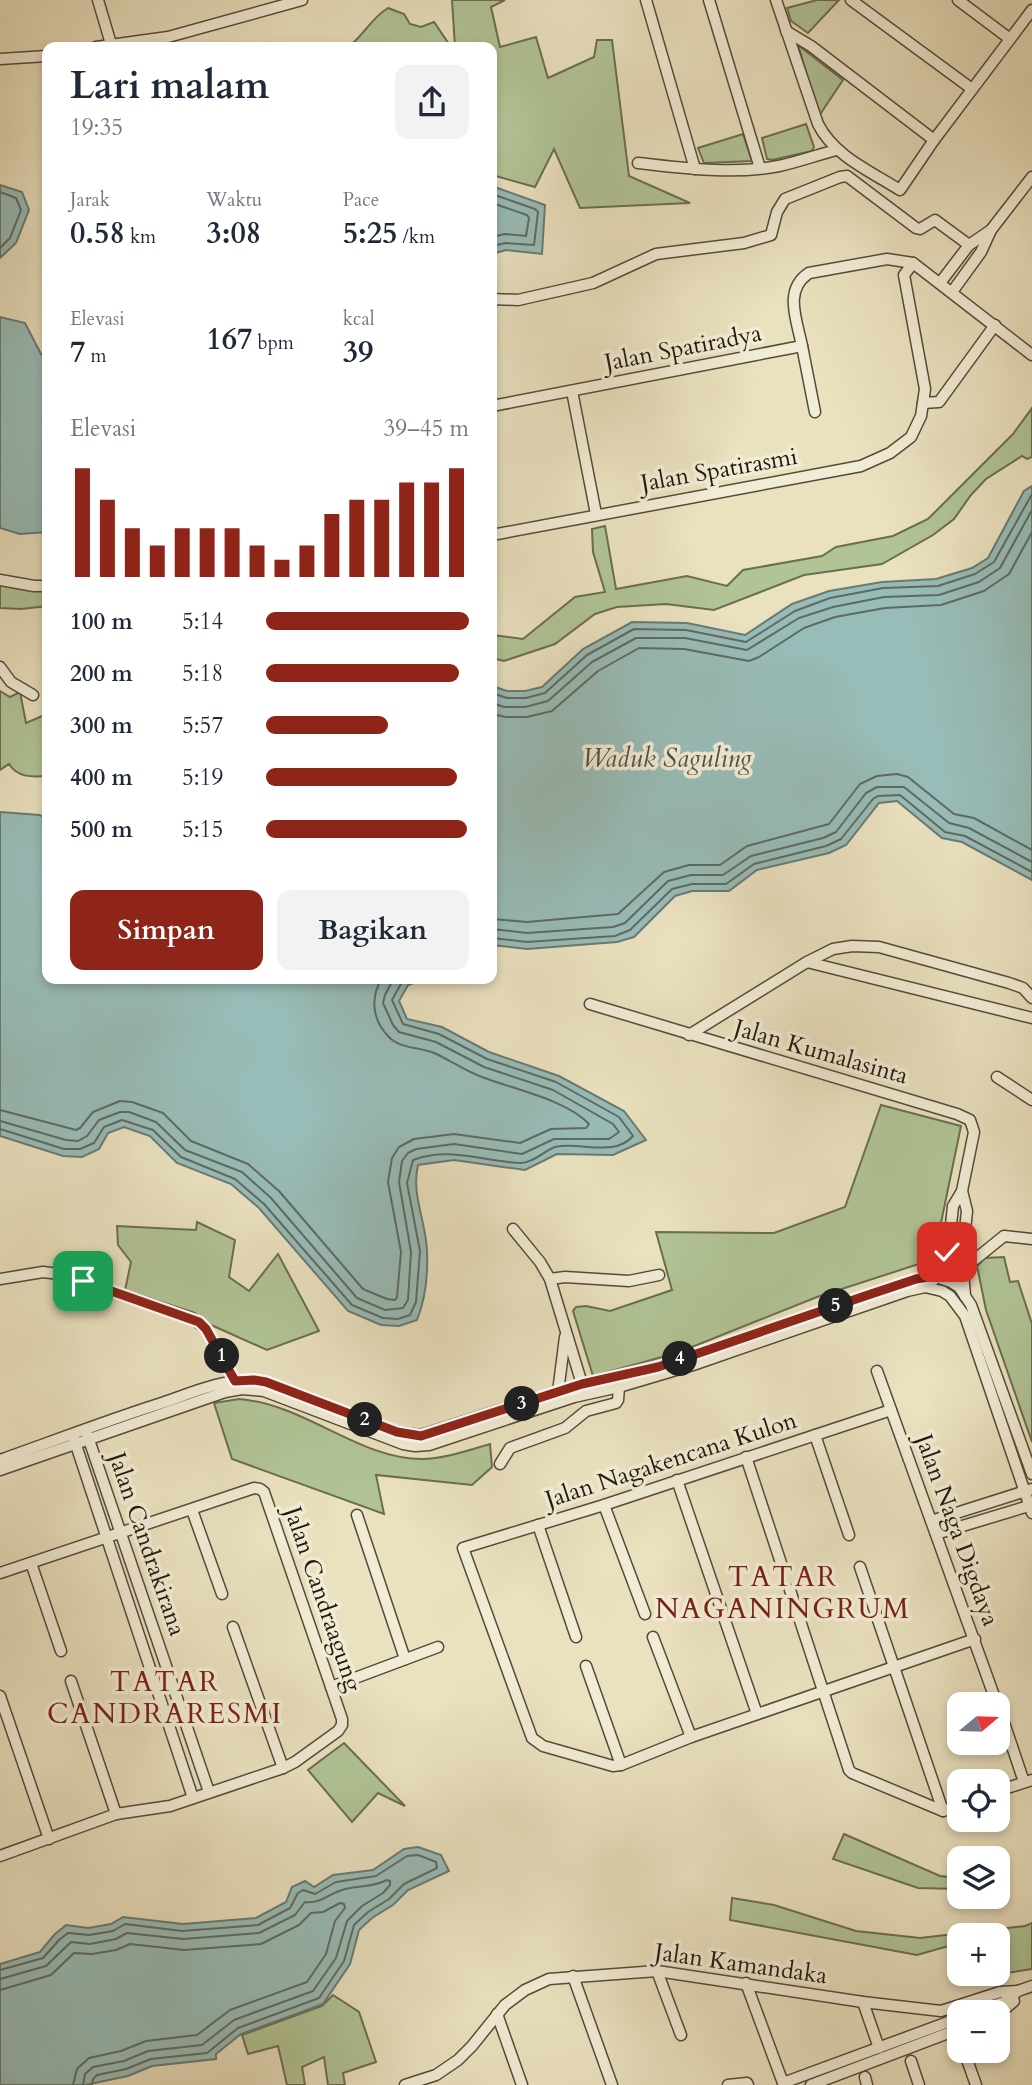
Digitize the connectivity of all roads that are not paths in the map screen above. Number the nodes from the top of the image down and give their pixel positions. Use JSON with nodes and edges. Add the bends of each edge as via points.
{"nodes":[{"id":1,"x":98,"y":0,"type":"edge"},
{"id":2,"x":302,"y":0,"type":"edge"},
{"id":3,"x":646,"y":0,"type":"edge"},
{"id":4,"x":709,"y":0,"type":"edge"},
{"id":5,"x":776,"y":0,"type":"edge"},
{"id":6,"x":852,"y":0,"type":"edge"},
{"id":7,"x":958,"y":0,"type":"edge"},
{"id":8,"x":1032,"y":10,"type":"edge"},
{"id":9,"x":786,"y":31,"type":"junction"},
{"id":10,"x":1010,"y":39,"type":"junction"},
{"id":11,"x":110,"y":42,"type":"edge"},
{"id":12,"x":127,"y":42,"type":"edge"},
{"id":13,"x":42,"y":56,"type":"edge"},
{"id":14,"x":0,"y":59,"type":"edge"},
{"id":15,"x":972,"y":89,"type":"junction"},
{"id":16,"x":934,"y":140,"type":"junction"},
{"id":17,"x":836,"y":150,"type":"junction"},
{"id":18,"x":638,"y":163,"type":"dead end"},
{"id":19,"x":760,"y":168,"type":"junction"},
{"id":20,"x":695,"y":169,"type":"junction"},
{"id":21,"x":1032,"y":177,"type":"edge"},
{"id":22,"x":991,"y":230,"type":"junction"},
{"id":23,"x":969,"y":245,"type":"junction"},
{"id":24,"x":913,"y":262,"type":"junction"},
{"id":25,"x":940,"y":284,"type":"junction"},
{"id":26,"x":952,"y":292,"type":"junction"},
{"id":27,"x":497,"y":299,"type":"edge"},
{"id":28,"x":995,"y":325,"type":"junction"},
{"id":29,"x":802,"y":345,"type":"junction"},
{"id":30,"x":1032,"y":355,"type":"edge"},
{"id":31,"x":572,"y":391,"type":"junction"},
{"id":32,"x":923,"y":403,"type":"junction"},
{"id":33,"x":497,"y":405,"type":"edge"},
{"id":34,"x":815,"y":412,"type":"dead end"},
{"id":35,"x":596,"y":514,"type":"junction"},
{"id":36,"x":497,"y":534,"type":"edge"},
{"id":37,"x":0,"y":580,"type":"edge"},
{"id":38,"x":42,"y":586,"type":"edge"},
{"id":39,"x":0,"y":667,"type":"edge"},
{"id":40,"x":33,"y":695,"type":"dead end"},
{"id":41,"x":807,"y":962,"type":"junction"},
{"id":42,"x":1032,"y":998,"type":"edge"},
{"id":43,"x":590,"y":1004,"type":"dead end"},
{"id":44,"x":1032,"y":1018,"type":"edge"},
{"id":45,"x":689,"y":1035,"type":"junction"},
{"id":46,"x":997,"y":1077,"type":"dead end"},
{"id":47,"x":1032,"y":1100,"type":"edge"},
{"id":48,"x":962,"y":1191,"type":"junction"},
{"id":49,"x":513,"y":1229,"type":"dead end"},
{"id":50,"x":1032,"y":1239,"type":"edge"},
{"id":51,"x":962,"y":1270,"type":"junction"},
{"id":52,"x":659,"y":1275,"type":"dead end"},
{"id":53,"x":933,"y":1276,"type":"junction"},
{"id":54,"x":0,"y":1279,"type":"edge"},
{"id":55,"x":550,"y":1279,"type":"junction"},
{"id":56,"x":933,"y":1289,"type":"junction"},
{"id":57,"x":965,"y":1295,"type":"junction"},
{"id":58,"x":961,"y":1308,"type":"junction"},
{"id":59,"x":565,"y":1335,"type":"junction"},
{"id":60,"x":877,"y":1371,"type":"dead end"},
{"id":61,"x":582,"y":1384,"type":"junction"},
{"id":62,"x":237,"y":1385,"type":"junction"},
{"id":63,"x":619,"y":1387,"type":"junction"},
{"id":64,"x":558,"y":1392,"type":"junction"},
{"id":65,"x":891,"y":1410,"type":"junction"},
{"id":66,"x":87,"y":1434,"type":"junction"},
{"id":67,"x":815,"y":1435,"type":"junction"},
{"id":68,"x":74,"y":1439,"type":"junction"},
{"id":69,"x":746,"y":1457,"type":"junction"},
{"id":70,"x":0,"y":1460,"type":"edge"},
{"id":71,"x":500,"y":1464,"type":"dead end"},
{"id":72,"x":0,"y":1470,"type":"edge"},
{"id":73,"x":1032,"y":1474,"type":"edge"},
{"id":74,"x":677,"y":1480,"type":"junction"},
{"id":75,"x":1028,"y":1490,"type":"edge"},
{"id":76,"x":604,"y":1505,"type":"junction"},
{"id":77,"x":1031,"y":1508,"type":"edge"},
{"id":78,"x":192,"y":1510,"type":"junction"},
{"id":79,"x":357,"y":1515,"type":"dead end"},
{"id":80,"x":931,"y":1521,"type":"junction"},
{"id":81,"x":538,"y":1525,"type":"junction"},
{"id":82,"x":121,"y":1533,"type":"junction"},
{"id":83,"x":936,"y":1534,"type":"junction"},
{"id":84,"x":849,"y":1535,"type":"dead end"},
{"id":85,"x":107,"y":1538,"type":"junction"},
{"id":86,"x":31,"y":1563,"type":"junction"},
{"id":87,"x":781,"y":1563,"type":"dead end"},
{"id":88,"x":860,"y":1567,"type":"dead end"},
{"id":89,"x":0,"y":1573,"type":"edge"},
{"id":90,"x":790,"y":1590,"type":"dead end"},
{"id":91,"x":222,"y":1594,"type":"dead end"},
{"id":92,"x":645,"y":1614,"type":"dead end"},
{"id":93,"x":233,"y":1627,"type":"dead end"},
{"id":94,"x":156,"y":1635,"type":"junction"},
{"id":95,"x":576,"y":1637,"type":"dead end"},
{"id":96,"x":653,"y":1637,"type":"dead end"},
{"id":97,"x":975,"y":1639,"type":"junction"},
{"id":98,"x":142,"y":1640,"type":"junction"},
{"id":99,"x":438,"y":1647,"type":"dead end"},
{"id":100,"x":61,"y":1651,"type":"dead end"},
{"id":101,"x":405,"y":1659,"type":"junction"},
{"id":102,"x":586,"y":1666,"type":"dead end"},
{"id":103,"x":894,"y":1667,"type":"junction"},
{"id":104,"x":71,"y":1681,"type":"dead end"},
{"id":105,"x":331,"y":1687,"type":"junction"},
{"id":106,"x":823,"y":1691,"type":"junction"},
{"id":107,"x":993,"y":1692,"type":"edge"},
{"id":108,"x":0,"y":1696,"type":"edge"},
{"id":109,"x":757,"y":1714,"type":"junction"},
{"id":110,"x":691,"y":1737,"type":"junction"},
{"id":111,"x":1010,"y":1737,"type":"edge"},
{"id":112,"x":621,"y":1765,"type":"junction"},
{"id":113,"x":283,"y":1768,"type":"junction"},
{"id":114,"x":1028,"y":1781,"type":"edge"},
{"id":115,"x":1010,"y":1787,"type":"edge"},
{"id":116,"x":209,"y":1792,"type":"junction"},
{"id":117,"x":193,"y":1798,"type":"junction"},
{"id":118,"x":947,"y":1810,"type":"edge"},
{"id":119,"x":943,"y":1811,"type":"junction"},
{"id":120,"x":116,"y":1814,"type":"junction"},
{"id":121,"x":49,"y":1839,"type":"junction"},
{"id":122,"x":0,"y":1856,"type":"edge"},
{"id":123,"x":657,"y":1970,"type":"junction"},
{"id":124,"x":573,"y":1976,"type":"junction"},
{"id":125,"x":746,"y":1983,"type":"junction"},
{"id":126,"x":1026,"y":1989,"type":"edge"},
{"id":127,"x":1007,"y":2000,"type":"edge"},
{"id":128,"x":863,"y":2002,"type":"junction"},
{"id":129,"x":1010,"y":2004,"type":"edge"},
{"id":130,"x":942,"y":2011,"type":"junction"},
{"id":131,"x":947,"y":2012,"type":"edge"},
{"id":132,"x":497,"y":2014,"type":"junction"},
{"id":133,"x":947,"y":2020,"type":"edge"},
{"id":134,"x":947,"y":2034,"type":"edge"},
{"id":135,"x":681,"y":2035,"type":"dead end"},
{"id":136,"x":879,"y":2048,"type":"junction"},
{"id":137,"x":911,"y":2061,"type":"dead end"},
{"id":138,"x":968,"y":2063,"type":"edge"},
{"id":139,"x":438,"y":2080,"type":"edge"},
{"id":140,"x":405,"y":2085,"type":"edge"},
{"id":141,"x":522,"y":2085,"type":"edge"},
{"id":142,"x":612,"y":2085,"type":"edge"},
{"id":143,"x":728,"y":2085,"type":"edge"},
{"id":144,"x":748,"y":2085,"type":"edge"},
{"id":145,"x":811,"y":2085,"type":"edge"},
{"id":146,"x":919,"y":2085,"type":"edge"},
{"id":147,"x":976,"y":2085,"type":"edge"}],
"edges":[{"from":1,"to":11,"type":"street"},
{"from":2,"to":12,"type":"street","via":[[168,37]]},
{"from":3,"to":20,"type":"street"},
{"from":4,"to":19,"type":"street"},
{"from":5,"to":9,"type":"street"},
{"from":6,"to":15,"type":"street"},
{"from":7,"to":10,"type":"street"},
{"from":8,"to":10,"type":"street"},
{"from":9,"to":16,"type":"street"},
{"from":9,"to":17,"type":"street","via":[[818,124]]},
{"from":10,"to":15,"type":"street"},
{"from":13,"to":14,"type":"street"},
{"from":15,"to":16,"type":"street"},
{"from":16,"to":17,"type":"street","via":[[900,190]]},
{"from":17,"to":19,"type":"street"},
{"from":18,"to":20,"type":"street"},
{"from":19,"to":20,"type":"street"},
{"from":21,"to":22,"type":"street"},
{"from":22,"to":23,"type":"street"},
{"from":22,"to":26,"type":"street"},
{"from":23,"to":25,"type":"street"},
{"from":23,"to":27,"type":"street","via":[[935,220],[916,228],[847,176],[785,199],[776,212],[771,235],[656,254],[593,283],[518,300]]},
{"from":24,"to":25,"type":"street"},
{"from":24,"to":29,"type":"street","via":[[887,259],[808,273],[798,280],[793,294]]},
{"from":24,"to":32,"type":"street","name":"Jalan Spatirasmi","via":[[904,275],[925,389]]},
{"from":25,"to":26,"type":"street"},
{"from":26,"to":28,"type":"street"},
{"from":28,"to":30,"type":"street"},
{"from":28,"to":32,"type":"street","via":[[939,401]]},
{"from":29,"to":31,"type":"street","name":"Jalan Spatiradya"},
{"from":29,"to":34,"type":"street"},
{"from":31,"to":33,"type":"street","name":"Jalan Spatiradya"},
{"from":31,"to":35,"type":"street"},
{"from":32,"to":35,"type":"street","name":"Jalan Spatirasmi","via":[[911,437],[861,466]]},
{"from":35,"to":36,"type":"street","name":"Jalan Spatirasmi"},
{"from":37,"to":38,"type":"street"},
{"from":39,"to":40,"type":"street","via":[[11,682]]},
{"from":41,"to":42,"type":"street","via":[[833,949],[879,947],[1009,983]]},
{"from":41,"to":44,"type":"street"},
{"from":41,"to":45,"type":"street"},
{"from":43,"to":45,"type":"street","name":"Jalan Kumalasinta"},
{"from":45,"to":48,"type":"street","name":"Jalan Kumalasinta","via":[[970,1120],[974,1132]]},
{"from":46,"to":47,"type":"street"},
{"from":48,"to":51,"type":"street","via":[[967,1210]]},
{"from":48,"to":53,"type":"street","via":[[953,1206],[947,1252]]},
{"from":49,"to":55,"type":"street"},
{"from":50,"to":51,"type":"street","via":[[1004,1237]]},
{"from":51,"to":57,"type":"street"},
{"from":52,"to":55,"type":"street","via":[[629,1281]]},
{"from":53,"to":56,"type":"street"},
{"from":53,"to":57,"type":"street","via":[[951,1282]]},
{"from":53,"to":61,"type":"street","via":[[658,1367]]},
{"from":54,"to":62,"type":"street","via":[[59,1274],[192,1318],[206,1329]]},
{"from":55,"to":59,"type":"street"},
{"from":56,"to":58,"type":"street","via":[[950,1296]]},
{"from":56,"to":63,"type":"street","via":[[908,1290]]},
{"from":57,"to":58,"type":"street"},
{"from":57,"to":73,"type":"street"},
{"from":58,"to":75,"type":"street"},
{"from":59,"to":61,"type":"street"},
{"from":59,"to":64,"type":"street"},
{"from":60,"to":65,"type":"street","name":"Jalan Naga Digdaya"},
{"from":61,"to":64,"type":"street"},
{"from":62,"to":63,"type":"street","via":[[415,1446],[439,1443],[574,1397]]},
{"from":62,"to":64,"type":"street","via":[[266,1382],[397,1432],[421,1436]]},
{"from":62,"to":66,"type":"street"},
{"from":63,"to":71,"type":"street","via":[[616,1403],[586,1411],[565,1428],[510,1448]]},
{"from":65,"to":67,"type":"street","name":"Jalan Nagakencana Kulon"},
{"from":65,"to":80,"type":"street","name":"Jalan Naga Digdaya"},
{"from":66,"to":68,"type":"street"},
{"from":66,"to":82,"type":"street","name":"Jalan Candrakirana"},
{"from":67,"to":69,"type":"street","name":"Jalan Nagakencana Kulon"},
{"from":67,"to":84,"type":"street"},
{"from":68,"to":70,"type":"street"},
{"from":68,"to":72,"type":"street"},
{"from":68,"to":85,"type":"street","name":"Jalan Candrakirana"},
{"from":69,"to":74,"type":"street","name":"Jalan Nagakencana Kulon"},
{"from":69,"to":87,"type":"street"},
{"from":74,"to":76,"type":"street","name":"Jalan Nagakencana Kulon"},
{"from":74,"to":109,"type":"street"},
{"from":75,"to":77,"type":"street"},
{"from":75,"to":80,"type":"street"},
{"from":76,"to":81,"type":"street","name":"Jalan Nagakencana Kulon"},
{"from":76,"to":92,"type":"street"},
{"from":77,"to":83,"type":"street"},
{"from":78,"to":82,"type":"street"},
{"from":78,"to":91,"type":"street"},
{"from":78,"to":105,"type":"street","name":"Jalan Candraagung","via":[[260,1489]]},
{"from":79,"to":101,"type":"street"},
{"from":80,"to":83,"type":"street","name":"Jalan Naga Digdaya"},
{"from":81,"to":95,"type":"street"},
{"from":81,"to":112,"type":"street","name":"Jalan Nagakencana Kulon","via":[[463,1548],[532,1738],[543,1746]]},
{"from":82,"to":85,"type":"street"},
{"from":82,"to":94,"type":"street","name":"Jalan Candrakirana"},
{"from":83,"to":97,"type":"street","name":"Jalan Naga Digdaya"},
{"from":85,"to":86,"type":"street"},
{"from":85,"to":98,"type":"street","name":"Jalan Candrakirana"},
{"from":86,"to":89,"type":"street"},
{"from":86,"to":100,"type":"street"},
{"from":88,"to":103,"type":"street"},
{"from":90,"to":106,"type":"street"},
{"from":93,"to":113,"type":"street"},
{"from":94,"to":98,"type":"street"},
{"from":94,"to":116,"type":"street","name":"Jalan Candrakirana"},
{"from":96,"to":110,"type":"street"},
{"from":97,"to":103,"type":"street"},
{"from":97,"to":107,"type":"street","name":"Jalan Naga Digdaya"},
{"from":98,"to":117,"type":"street","name":"Jalan Candrakirana"},
{"from":99,"to":101,"type":"street"},
{"from":101,"to":105,"type":"street"},
{"from":102,"to":112,"type":"street"},
{"from":103,"to":106,"type":"street"},
{"from":103,"to":119,"type":"street"},
{"from":104,"to":120,"type":"street"},
{"from":105,"to":113,"type":"street","name":"Jalan Candraagung","via":[[342,1725]]},
{"from":106,"to":109,"type":"street"},
{"from":106,"to":119,"type":"street","via":[[852,1773]]},
{"from":108,"to":121,"type":"street"},
{"from":109,"to":110,"type":"street"},
{"from":110,"to":112,"type":"street"},
{"from":111,"to":114,"type":"street","name":"Jalan Naga Digdaya"},
{"from":113,"to":116,"type":"street"},
{"from":114,"to":115,"type":"street"},
{"from":116,"to":117,"type":"street"},
{"from":117,"to":120,"type":"street"},
{"from":118,"to":119,"type":"street"},
{"from":120,"to":121,"type":"street"},
{"from":121,"to":122,"type":"street"},
{"from":123,"to":124,"type":"street","name":"Jalan Kamandaka"},
{"from":123,"to":125,"type":"street","name":"Jalan Kamandaka"},
{"from":123,"to":135,"type":"street"},
{"from":124,"to":132,"type":"street","name":"Jalan Kamandaka","via":[[549,1979],[525,1990]]},
{"from":124,"to":142,"type":"street"},
{"from":125,"to":128,"type":"street","name":"Jalan Kamandaka"},
{"from":125,"to":136,"type":"street","via":[[783,2084]]},
{"from":126,"to":127,"type":"street"},
{"from":126,"to":129,"type":"street"},
{"from":126,"to":130,"type":"street","name":"Jalan Kamandaka","via":[[1000,1992]]},
{"from":128,"to":130,"type":"street","name":"Jalan Kamandaka"},
{"from":128,"to":136,"type":"street"},
{"from":130,"to":131,"type":"street","name":"Jalan Kamandaka"},
{"from":132,"to":139,"type":"street","name":"Jalan Kamandaka"},
{"from":132,"to":141,"type":"street"},
{"from":133,"to":136,"type":"street"},
{"from":134,"to":145,"type":"street"},
{"from":137,"to":146,"type":"street"},
{"from":138,"to":147,"type":"street"},
{"from":139,"to":140,"type":"street","name":"Jalan Kamandaka"},
{"from":143,"to":144,"type":"street"}]}
